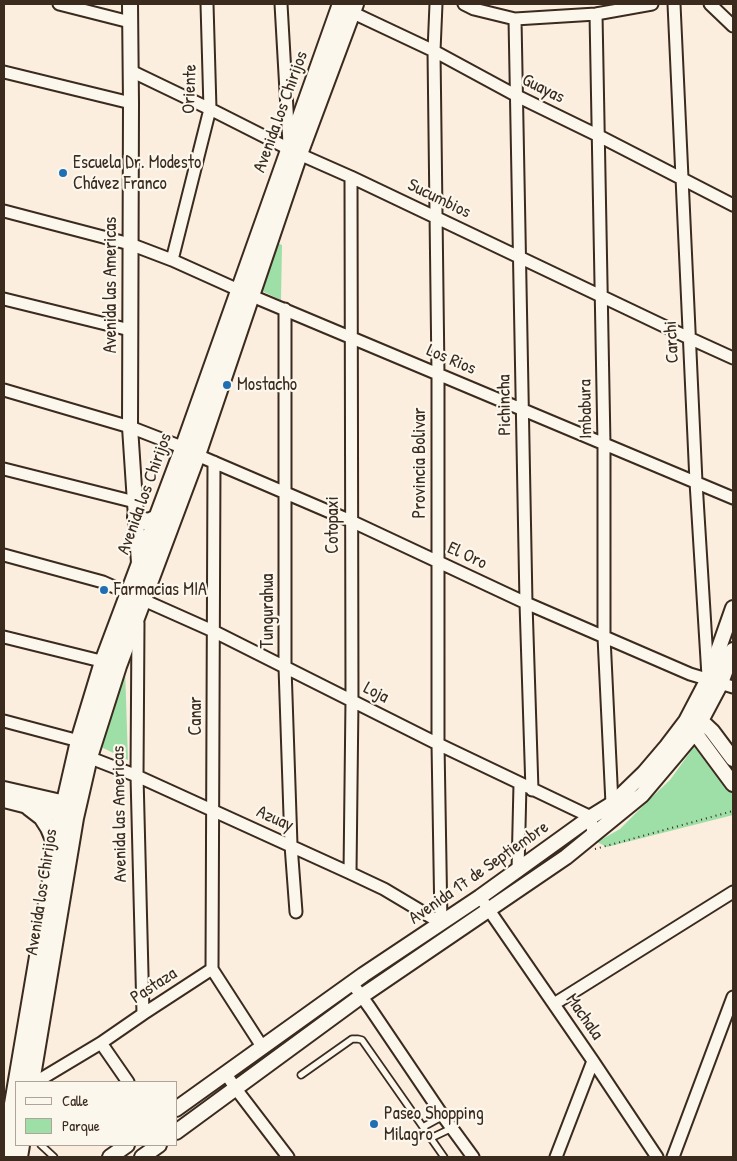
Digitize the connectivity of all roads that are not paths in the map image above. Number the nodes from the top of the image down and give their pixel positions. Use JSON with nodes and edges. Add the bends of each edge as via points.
{"nodes":[{"id":1,"x":59,"y":4,"type":"edge"},
{"id":2,"x":130,"y":4,"type":"edge"},
{"id":3,"x":207,"y":4,"type":"edge"},
{"id":4,"x":281,"y":4,"type":"edge"},
{"id":5,"x":436,"y":4,"type":"edge"},
{"id":6,"x":464,"y":4,"type":"edge"},
{"id":7,"x":652,"y":4,"type":"edge"},
{"id":8,"x":674,"y":4,"type":"edge"},
{"id":9,"x":710,"y":4,"type":"edge"},
{"id":10,"x":345,"y":6,"type":"edge"},
{"id":11,"x":596,"y":14,"type":"junction"},
{"id":12,"x":515,"y":19,"type":"junction"},
{"id":13,"x":130,"y":22,"type":"junction"},
{"id":14,"x":733,"y":26,"type":"edge"},
{"id":15,"x":434,"y":52,"type":"junction"},
{"id":16,"x":131,"y":71,"type":"junction"},
{"id":17,"x":4,"y":72,"type":"edge"},
{"id":18,"x":517,"y":96,"type":"junction"},
{"id":19,"x":131,"y":103,"type":"junction"},
{"id":20,"x":210,"y":109,"type":"junction"},
{"id":21,"x":599,"y":136,"type":"junction"},
{"id":22,"x":294,"y":151,"type":"junction"},
{"id":23,"x":351,"y":176,"type":"junction"},
{"id":24,"x":682,"y":179,"type":"junction"},
{"id":25,"x":733,"y":205,"type":"edge"},
{"id":26,"x":4,"y":211,"type":"edge"},
{"id":27,"x":436,"y":217,"type":"junction"},
{"id":28,"x":130,"y":244,"type":"junction"},
{"id":29,"x":520,"y":257,"type":"junction"},
{"id":30,"x":172,"y":260,"type":"junction"},
{"id":31,"x":245,"y":293,"type":"junction"},
{"id":32,"x":601,"y":296,"type":"junction"},
{"id":33,"x":4,"y":299,"type":"edge"},
{"id":34,"x":284,"y":309,"type":"junction"},
{"id":35,"x":130,"y":330,"type":"junction"},
{"id":36,"x":351,"y":337,"type":"junction"},
{"id":37,"x":689,"y":338,"type":"junction"},
{"id":38,"x":733,"y":358,"type":"edge"},
{"id":39,"x":438,"y":374,"type":"junction"},
{"id":40,"x":4,"y":390,"type":"edge"},
{"id":41,"x":523,"y":410,"type":"junction"},
{"id":42,"x":130,"y":427,"type":"junction"},
{"id":43,"x":604,"y":444,"type":"junction"},
{"id":44,"x":190,"y":452,"type":"junction"},
{"id":45,"x":214,"y":462,"type":"junction"},
{"id":46,"x":4,"y":469,"type":"edge"},
{"id":47,"x":696,"y":482,"type":"junction"},
{"id":48,"x":285,"y":492,"type":"junction"},
{"id":49,"x":733,"y":498,"type":"edge"},
{"id":50,"x":136,"y":510,"type":"junction"},
{"id":51,"x":157,"y":518,"type":"junction"},
{"id":52,"x":351,"y":520,"type":"junction"},
{"id":53,"x":4,"y":555,"type":"edge"},
{"id":54,"x":438,"y":562,"type":"junction"},
{"id":55,"x":140,"y":566,"type":"junction"},
{"id":56,"x":137,"y":602,"type":"junction"},
{"id":57,"x":526,"y":603,"type":"junction"},
{"id":58,"x":733,"y":608,"type":"edge"},
{"id":59,"x":214,"y":631,"type":"junction"},
{"id":60,"x":4,"y":637,"type":"edge"},
{"id":61,"x":604,"y":637,"type":"junction"},
{"id":62,"x":733,"y":650,"type":"edge"},
{"id":63,"x":111,"y":664,"type":"junction"},
{"id":64,"x":285,"y":667,"type":"junction"},
{"id":65,"x":721,"y":683,"type":"edge"},
{"id":66,"x":352,"y":700,"type":"junction"},
{"id":67,"x":688,"y":716,"type":"junction"},
{"id":68,"x":4,"y":721,"type":"edge"},
{"id":69,"x":698,"y":726,"type":"junction"},
{"id":70,"x":438,"y":744,"type":"junction"},
{"id":71,"x":81,"y":751,"type":"junction"},
{"id":72,"x":733,"y":759,"type":"edge"},
{"id":73,"x":137,"y":776,"type":"junction"},
{"id":74,"x":520,"y":784,"type":"junction"},
{"id":75,"x":733,"y":784,"type":"edge"},
{"id":76,"x":4,"y":789,"type":"edge"},
{"id":77,"x":532,"y":790,"type":"junction"},
{"id":78,"x":4,"y":800,"type":"edge"},
{"id":79,"x":612,"y":804,"type":"junction"},
{"id":80,"x":29,"y":806,"type":"junction"},
{"id":81,"x":70,"y":811,"type":"junction"},
{"id":82,"x":213,"y":811,"type":"junction"},
{"id":83,"x":591,"y":817,"type":"junction"},
{"id":84,"x":592,"y":835,"type":"junction"},
{"id":85,"x":291,"y":845,"type":"junction"},
{"id":86,"x":57,"y":847,"type":"junction"},
{"id":87,"x":518,"y":871,"type":"junction"},
{"id":88,"x":350,"y":873,"type":"junction"},
{"id":89,"x":733,"y":892,"type":"edge"},
{"id":90,"x":480,"y":897,"type":"junction"},
{"id":91,"x":488,"y":910,"type":"junction"},
{"id":92,"x":296,"y":912,"type":"dead end"},
{"id":93,"x":441,"y":923,"type":"junction"},
{"id":94,"x":212,"y":969,"type":"junction"},
{"id":95,"x":352,"y":983,"type":"junction"},
{"id":96,"x":362,"y":996,"type":"junction"},
{"id":97,"x":733,"y":997,"type":"edge"},
{"id":98,"x":554,"y":1004,"type":"junction"},
{"id":99,"x":143,"y":1014,"type":"junction"},
{"id":100,"x":101,"y":1043,"type":"junction"},
{"id":101,"x":263,"y":1048,"type":"junction"},
{"id":102,"x":593,"y":1061,"type":"junction"},
{"id":103,"x":226,"y":1074,"type":"junction"},
{"id":104,"x":301,"y":1075,"type":"dead end"},
{"id":105,"x":17,"y":1081,"type":"edge"},
{"id":106,"x":31,"y":1081,"type":"edge"},
{"id":107,"x":38,"y":1081,"type":"edge"},
{"id":108,"x":127,"y":1081,"type":"edge"},
{"id":109,"x":15,"y":1088,"type":"edge"},
{"id":110,"x":236,"y":1089,"type":"junction"},
{"id":111,"x":178,"y":1108,"type":"edge"},
{"id":112,"x":443,"y":1116,"type":"junction"},
{"id":113,"x":6,"y":1124,"type":"edge"},
{"id":114,"x":423,"y":1127,"type":"junction"},
{"id":115,"x":452,"y":1128,"type":"junction"},
{"id":116,"x":178,"y":1131,"type":"edge"},
{"id":117,"x":431,"y":1138,"type":"junction"},
{"id":118,"x":42,"y":1146,"type":"edge"},
{"id":119,"x":158,"y":1146,"type":"edge"},
{"id":120,"x":4,"y":1157,"type":"edge"},
{"id":121,"x":54,"y":1157,"type":"edge"},
{"id":122,"x":142,"y":1157,"type":"edge"},
{"id":123,"x":288,"y":1157,"type":"edge"},
{"id":124,"x":444,"y":1157,"type":"edge"},
{"id":125,"x":473,"y":1157,"type":"edge"},
{"id":126,"x":556,"y":1157,"type":"edge"},
{"id":127,"x":657,"y":1157,"type":"edge"},
{"id":128,"x":673,"y":1157,"type":"edge"}],
"edges":[{"from":1,"to":13,"type":"street"},
{"from":2,"to":13,"type":"street","name":"Avenida las Americas"},
{"from":3,"to":20,"type":"street","name":"Oriente"},
{"from":4,"to":22,"type":"street"},
{"from":5,"to":15,"type":"street","name":"Provincia Bolivar"},
{"from":6,"to":12,"type":"street"},
{"from":7,"to":11,"type":"street"},
{"from":8,"to":24,"type":"street","name":"Carchi"},
{"from":9,"to":14,"type":"street"},
{"from":10,"to":15,"type":"street","name":"Guayas"},
{"from":10,"to":22,"type":"main road","name":"Avenida los Chirijos"},
{"from":11,"to":12,"type":"street"},
{"from":11,"to":21,"type":"street","name":"Imbabura"},
{"from":12,"to":18,"type":"street","name":"Pichincha"},
{"from":13,"to":16,"type":"street","name":"Avenida las Americas"},
{"from":15,"to":18,"type":"street","name":"Guayas"},
{"from":15,"to":27,"type":"street","name":"Provincia Bolivar"},
{"from":16,"to":19,"type":"street","name":"Avenida las Americas"},
{"from":16,"to":20,"type":"street","name":"Sucumbios"},
{"from":17,"to":19,"type":"street"},
{"from":18,"to":21,"type":"street","name":"Guayas"},
{"from":18,"to":29,"type":"street","name":"Pichincha"},
{"from":19,"to":28,"type":"street","name":"Avenida las Americas"},
{"from":20,"to":22,"type":"street","name":"Sucumbios"},
{"from":20,"to":30,"type":"street","name":"Oriente"},
{"from":21,"to":24,"type":"street","name":"Guayas"},
{"from":21,"to":32,"type":"street","name":"Imbabura"},
{"from":22,"to":23,"type":"street","name":"Sucumbios"},
{"from":22,"to":31,"type":"main road","name":"Avenida los Chirijos"},
{"from":23,"to":27,"type":"street","name":"Sucumbios"},
{"from":23,"to":36,"type":"street","name":"Cotopaxi"},
{"from":24,"to":25,"type":"street","name":"Guayas"},
{"from":24,"to":37,"type":"street","name":"Carchi"},
{"from":26,"to":28,"type":"street","name":"Los Rios"},
{"from":27,"to":29,"type":"street","name":"Sucumbios"},
{"from":27,"to":39,"type":"street","name":"Provincia Bolivar"},
{"from":28,"to":30,"type":"street","name":"Los Rios"},
{"from":28,"to":35,"type":"street","name":"Avenida las Americas"},
{"from":29,"to":32,"type":"street","name":"Sucumbios"},
{"from":29,"to":41,"type":"street","name":"Pichincha"},
{"from":30,"to":31,"type":"street","name":"Los Rios"},
{"from":31,"to":34,"type":"street","name":"Los Rios"},
{"from":31,"to":44,"type":"main road","name":"Avenida los Chirijos"},
{"from":32,"to":37,"type":"street","name":"Sucumbios"},
{"from":32,"to":43,"type":"street","name":"Imbabura"},
{"from":33,"to":35,"type":"street"},
{"from":34,"to":36,"type":"street","name":"Los Rios"},
{"from":34,"to":48,"type":"street","name":"Tungurahua"},
{"from":35,"to":42,"type":"street","name":"Avenida las Americas"},
{"from":36,"to":39,"type":"street","name":"Los Rios"},
{"from":36,"to":52,"type":"street","name":"Cotopaxi"},
{"from":37,"to":38,"type":"street","name":"Sucumbios"},
{"from":37,"to":47,"type":"street","name":"Carchi"},
{"from":39,"to":41,"type":"street","name":"Los Rios"},
{"from":39,"to":54,"type":"street","name":"Provincia Bolivar"},
{"from":40,"to":42,"type":"street","name":"El Oro"},
{"from":41,"to":43,"type":"street","name":"Los Rios"},
{"from":41,"to":57,"type":"street","name":"Pichincha"},
{"from":42,"to":44,"type":"street","name":"El Oro"},
{"from":42,"to":50,"type":"street","name":"Avenida las Americas"},
{"from":43,"to":47,"type":"street","name":"Los Rios"},
{"from":43,"to":61,"type":"street","name":"Imbabura"},
{"from":44,"to":45,"type":"street","name":"El Oro"},
{"from":44,"to":51,"type":"main road","name":"Avenida los Chirijos"},
{"from":44,"to":56,"type":"main road","name":"Avenida los Chirijos"},
{"from":45,"to":48,"type":"street","name":"El Oro"},
{"from":45,"to":59,"type":"street","name":"Canar"},
{"from":46,"to":50,"type":"street"},
{"from":47,"to":49,"type":"street","name":"Los Rios"},
{"from":47,"to":65,"type":"street","name":"Carchi"},
{"from":48,"to":52,"type":"street","name":"El Oro"},
{"from":48,"to":64,"type":"street","name":"Tungurahua"},
{"from":50,"to":51,"type":"main road","via":[[144,522]]},
{"from":50,"to":55,"type":"street","name":"Avenida las Americas"},
{"from":51,"to":55,"type":"main road","name":"Avenida los Chirijos"},
{"from":52,"to":54,"type":"street","name":"El Oro"},
{"from":52,"to":66,"type":"street","name":"Cotopaxi"},
{"from":53,"to":56,"type":"street","name":"Loja","via":[[103,582]]},
{"from":54,"to":57,"type":"street","name":"El Oro"},
{"from":54,"to":70,"type":"street","name":"Provincia Bolivar"},
{"from":55,"to":56,"type":"main road","name":"Avenida los Chirijos"},
{"from":56,"to":59,"type":"street","name":"Loja"},
{"from":56,"to":63,"type":"main road","name":"Avenida los Chirijos"},
{"from":56,"to":73,"type":"street","name":"Avenida las Americas"},
{"from":57,"to":61,"type":"street","name":"El Oro"},
{"from":57,"to":77,"type":"street","name":"Pichincha"},
{"from":58,"to":65,"type":"street","name":"Avenida 17 de Septiembre"},
{"from":59,"to":64,"type":"street","name":"Loja"},
{"from":59,"to":82,"type":"street","name":"Canar"},
{"from":60,"to":63,"type":"street"},
{"from":61,"to":65,"type":"street","name":"El Oro","via":[[690,674]]},
{"from":61,"to":79,"type":"street","name":"Imbabura"},
{"from":62,"to":65,"type":"street","name":"Avenida 17 de Septiembre"},
{"from":63,"to":71,"type":"main road","name":"Avenida los Chirijos"},
{"from":64,"to":66,"type":"street","name":"Loja"},
{"from":64,"to":85,"type":"street","name":"Tungurahua"},
{"from":65,"to":67,"type":"street","name":"Avenida 17 de Septiembre"},
{"from":65,"to":69,"type":"street","name":"Avenida 17 de Septiembre"},
{"from":66,"to":70,"type":"street","name":"Loja"},
{"from":66,"to":88,"type":"street","name":"Cotopaxi"},
{"from":67,"to":69,"type":"street"},
{"from":67,"to":79,"type":"street","name":"Avenida 17 de Septiembre","via":[[644,773]]},
{"from":68,"to":71,"type":"street","name":"Azuay"},
{"from":69,"to":72,"type":"street","via":[[712,731]]},
{"from":69,"to":75,"type":"street"},
{"from":69,"to":84,"type":"street","name":"Avenida 17 de Septiembre","via":[[642,795]]},
{"from":70,"to":74,"type":"street","name":"Loja"},
{"from":70,"to":93,"type":"street","name":"Provincia Bolivar"},
{"from":71,"to":73,"type":"street","name":"Azuay"},
{"from":71,"to":81,"type":"main road","name":"Avenida los Chirijos"},
{"from":73,"to":82,"type":"street","name":"Azuay"},
{"from":73,"to":99,"type":"street","name":"Avenida las Americas"},
{"from":74,"to":77,"type":"street","name":"Loja"},
{"from":74,"to":87,"type":"street"},
{"from":76,"to":81,"type":"street"},
{"from":77,"to":83,"type":"street","name":"Loja"},
{"from":78,"to":80,"type":"street"},
{"from":79,"to":83,"type":"street","name":"Avenida 17 de Septiembre"},
{"from":80,"to":81,"type":"street"},
{"from":80,"to":86,"type":"main road","via":[[42,817]]},
{"from":81,"to":86,"type":"main road","name":"Avenida los Chirijos"},
{"from":81,"to":106,"type":"main road","name":"Avenida los Chirijos"},
{"from":82,"to":85,"type":"street","name":"Azuay"},
{"from":82,"to":94,"type":"street","name":"Canar"},
{"from":83,"to":84,"type":"street"},
{"from":83,"to":87,"type":"street","name":"Avenida 17 de Septiembre"},
{"from":84,"to":91,"type":"street","name":"Avenida 17 de Septiembre","via":[[566,857]]},
{"from":85,"to":88,"type":"street","name":"Azuay"},
{"from":85,"to":92,"type":"street","name":"Tungurahua"},
{"from":86,"to":105,"type":"main road","name":"Avenida los Chirijos"},
{"from":87,"to":90,"type":"street","name":"Avenida 17 de Septiembre"},
{"from":88,"to":93,"type":"street","name":"Azuay"},
{"from":89,"to":98,"type":"street"},
{"from":90,"to":91,"type":"street","name":"Machala"},
{"from":90,"to":93,"type":"street","name":"Avenida 17 de Septiembre"},
{"from":91,"to":96,"type":"street","name":"Avenida 17 de Septiembre"},
{"from":91,"to":98,"type":"street","name":"Machala"},
{"from":93,"to":95,"type":"street","name":"Avenida 17 de Septiembre"},
{"from":94,"to":99,"type":"street","name":"Pastaza"},
{"from":94,"to":101,"type":"street"},
{"from":95,"to":96,"type":"street"},
{"from":95,"to":101,"type":"street","name":"Avenida 17 de Septiembre"},
{"from":96,"to":110,"type":"street","name":"Avenida 17 de Septiembre"},
{"from":96,"to":112,"type":"street"},
{"from":97,"to":128,"type":"street"},
{"from":98,"to":102,"type":"street","name":"Machala"},
{"from":99,"to":100,"type":"street","name":"Pastaza"},
{"from":100,"to":107,"type":"street","name":"Pastaza"},
{"from":100,"to":108,"type":"street"},
{"from":101,"to":103,"type":"street","name":"Avenida 17 de Septiembre"},
{"from":102,"to":126,"type":"street"},
{"from":102,"to":127,"type":"street","name":"Machala"},
{"from":103,"to":110,"type":"street"},
{"from":103,"to":111,"type":"street","name":"Avenida 17 de Septiembre"},
{"from":104,"to":114,"type":"lane","via":[[352,1039],[362,1040]]},
{"from":109,"to":113,"type":"main road","name":"Avenida los Chirijos"},
{"from":110,"to":116,"type":"street","name":"Avenida 17 de Septiembre"},
{"from":110,"to":123,"type":"street"},
{"from":112,"to":114,"type":"lane"},
{"from":112,"to":115,"type":"street"},
{"from":113,"to":120,"type":"main road","name":"Avenida los Chirijos"},
{"from":114,"to":117,"type":"lane"},
{"from":115,"to":117,"type":"lane"},
{"from":115,"to":125,"type":"street"},
{"from":117,"to":124,"type":"lane"},
{"from":118,"to":121,"type":"lane"},
{"from":119,"to":122,"type":"street"}]}
